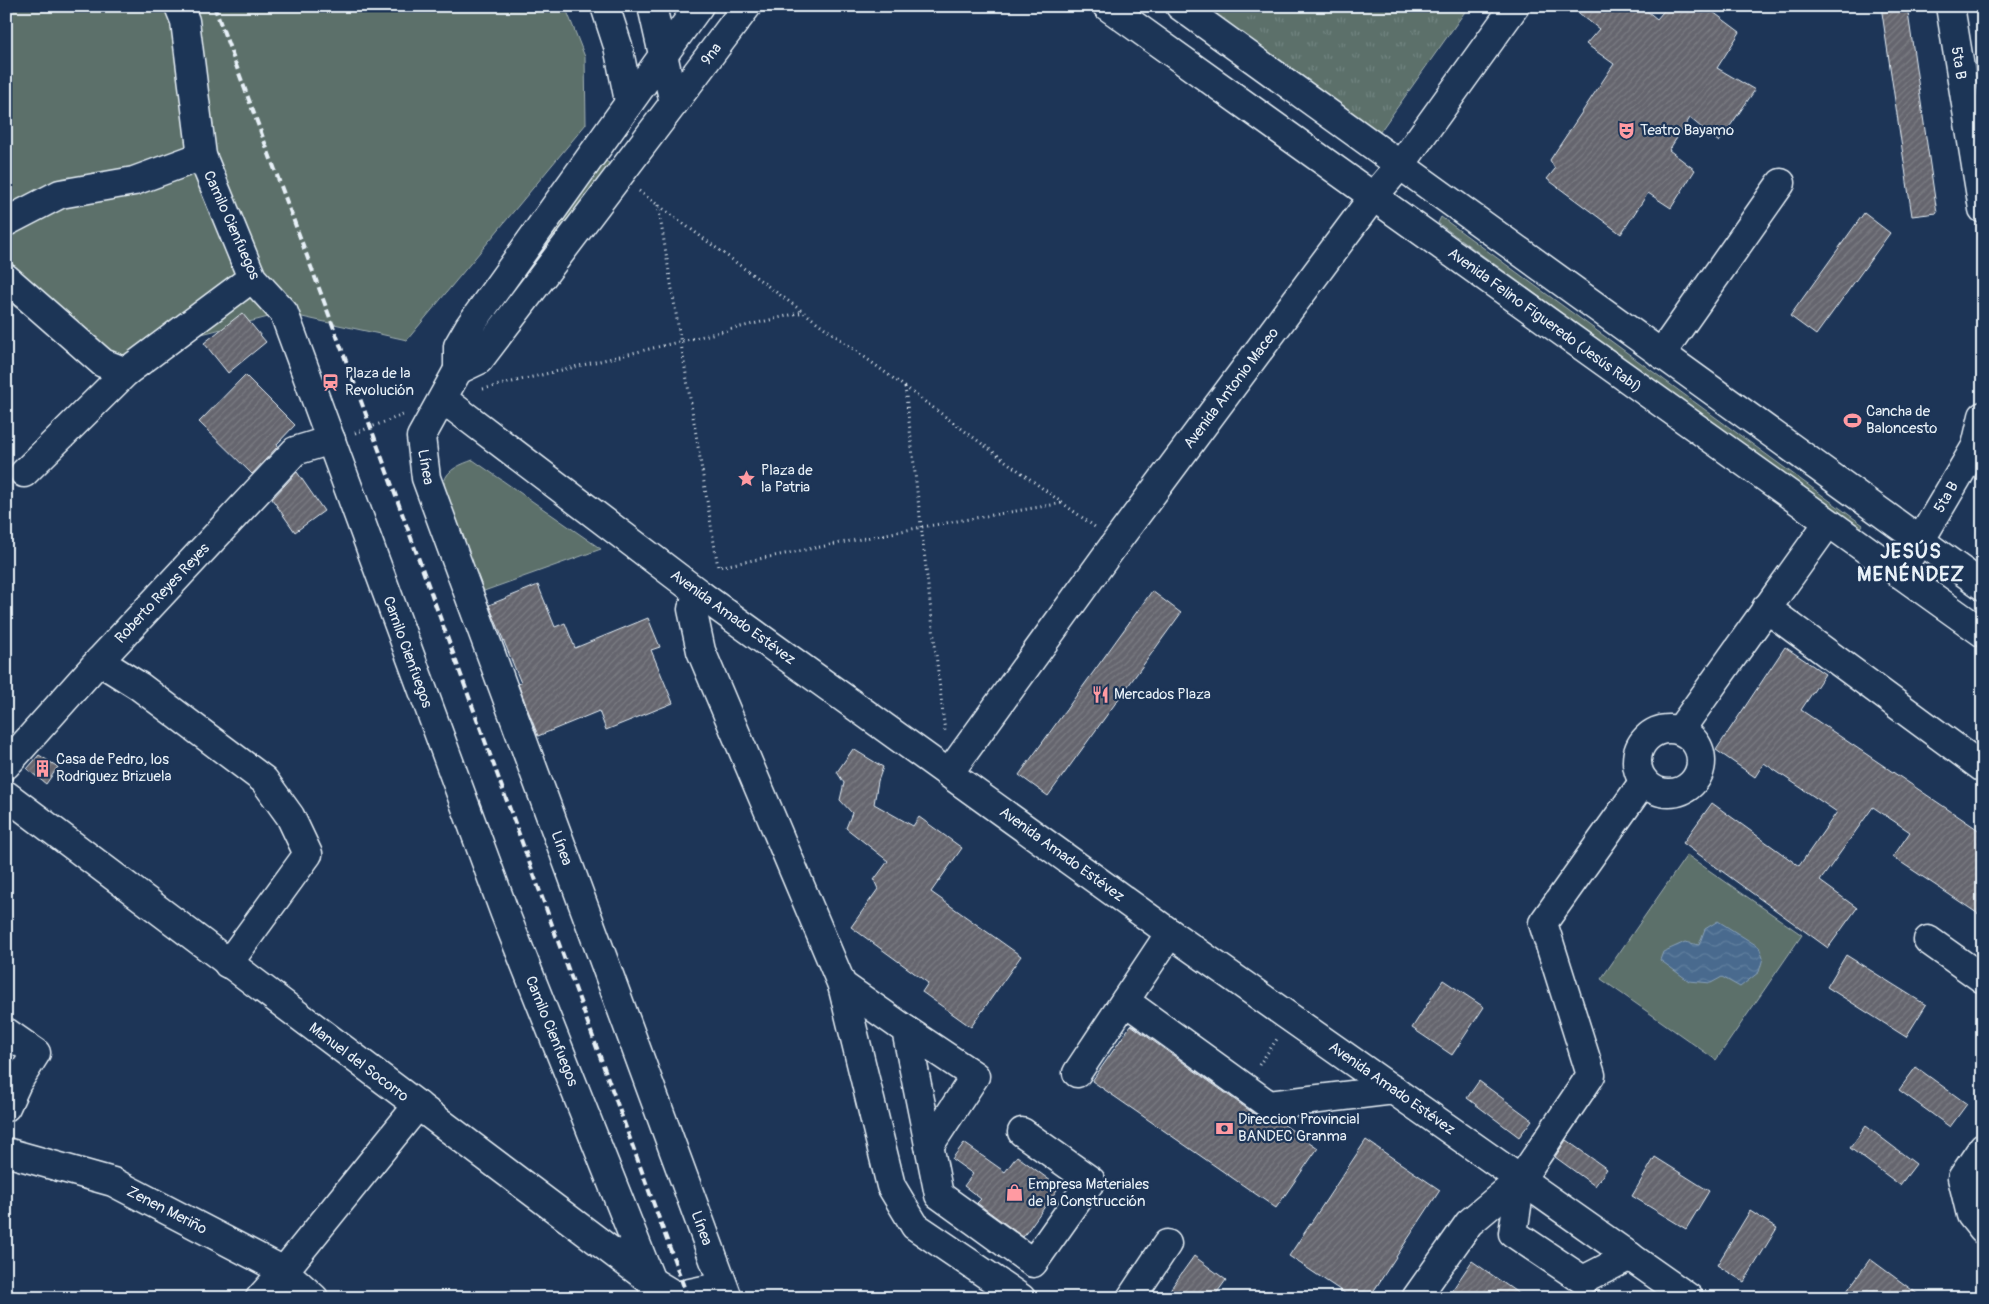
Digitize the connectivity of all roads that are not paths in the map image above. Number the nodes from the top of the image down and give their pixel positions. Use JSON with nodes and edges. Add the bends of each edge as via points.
{"nodes":[{"id":1,"x":179,"y":6,"type":"edge"},
{"id":2,"x":605,"y":6,"type":"edge"},
{"id":3,"x":652,"y":6,"type":"edge"},
{"id":4,"x":699,"y":6,"type":"edge"},
{"id":5,"x":747,"y":6,"type":"edge"},
{"id":6,"x":1107,"y":6,"type":"edge"},
{"id":7,"x":1180,"y":6,"type":"edge"},
{"id":8,"x":1516,"y":6,"type":"edge"},
{"id":9,"x":1950,"y":6,"type":"edge"},
{"id":10,"x":662,"y":57,"type":"junction"},
{"id":11,"x":630,"y":101,"type":"junction"},
{"id":12,"x":674,"y":102,"type":"junction"},
{"id":13,"x":202,"y":156,"type":"junction"},
{"id":14,"x":1400,"y":165,"type":"junction"},
{"id":15,"x":1781,"y":183,"type":"dead end"},
{"id":16,"x":1374,"y":197,"type":"junction"},
{"id":17,"x":1983,"y":209,"type":"edge"},
{"id":18,"x":6,"y":222,"type":"edge"},
{"id":19,"x":6,"y":278,"type":"edge"},
{"id":20,"x":252,"y":278,"type":"junction"},
{"id":21,"x":1661,"y":354,"type":"junction"},
{"id":22,"x":458,"y":370,"type":"junction"},
{"id":23,"x":126,"y":372,"type":"junction"},
{"id":24,"x":443,"y":399,"type":"junction"},
{"id":25,"x":1983,"y":416,"type":"edge"},
{"id":26,"x":330,"y":440,"type":"junction"},
{"id":27,"x":24,"y":473,"type":"dead end"},
{"id":28,"x":1828,"y":523,"type":"junction"},
{"id":29,"x":1920,"y":541,"type":"junction"},
{"id":30,"x":1898,"y":573,"type":"junction"},
{"id":31,"x":1983,"y":586,"type":"edge"},
{"id":32,"x":701,"y":595,"type":"junction"},
{"id":33,"x":1766,"y":608,"type":"junction"},
{"id":34,"x":1983,"y":633,"type":"edge"},
{"id":35,"x":98,"y":661,"type":"junction"},
{"id":36,"x":1680,"y":730,"type":"junction"},
{"id":37,"x":6,"y":764,"type":"edge"},
{"id":38,"x":1983,"y":768,"type":"edge"},
{"id":39,"x":949,"y":772,"type":"junction"},
{"id":40,"x":1644,"y":781,"type":"junction"},
{"id":41,"x":6,"y":795,"type":"edge"},
{"id":42,"x":1170,"y":933,"type":"junction"},
{"id":43,"x":1928,"y":940,"type":"dead end"},
{"id":44,"x":228,"y":964,"type":"junction"},
{"id":45,"x":1983,"y":979,"type":"edge"},
{"id":46,"x":842,"y":985,"type":"junction"},
{"id":47,"x":1125,"y":1001,"type":"junction"},
{"id":48,"x":906,"y":1030,"type":"junction"},
{"id":49,"x":6,"y":1032,"type":"edge"},
{"id":50,"x":1077,"y":1073,"type":"dead end"},
{"id":51,"x":1394,"y":1090,"type":"junction"},
{"id":52,"x":418,"y":1105,"type":"junction"},
{"id":53,"x":6,"y":1107,"type":"edge"},
{"id":54,"x":1022,"y":1132,"type":"dead end"},
{"id":55,"x":929,"y":1146,"type":"junction"},
{"id":56,"x":1983,"y":1147,"type":"edge"},
{"id":57,"x":6,"y":1152,"type":"edge"},
{"id":58,"x":1521,"y":1178,"type":"junction"},
{"id":59,"x":1983,"y":1230,"type":"edge"},
{"id":60,"x":1167,"y":1244,"type":"dead end"},
{"id":61,"x":1630,"y":1256,"type":"junction"},
{"id":62,"x":284,"y":1271,"type":"junction"},
{"id":63,"x":725,"y":1292,"type":"edge"},
{"id":64,"x":664,"y":1293,"type":"edge"},
{"id":65,"x":260,"y":1298,"type":"edge"},
{"id":66,"x":314,"y":1298,"type":"edge"},
{"id":67,"x":1021,"y":1298,"type":"edge"},
{"id":68,"x":1131,"y":1298,"type":"edge"},
{"id":69,"x":1416,"y":1298,"type":"edge"},
{"id":70,"x":1689,"y":1298,"type":"edge"}],
"edges":[{"from":1,"to":13,"type":"street","name":"Camilo Cienfuegos","via":[[185,21]]},
{"from":2,"to":11,"type":"street"},
{"from":3,"to":10,"type":"street"},
{"from":4,"to":10,"type":"street"},
{"from":5,"to":12,"type":"street","name":"9na"},
{"from":6,"to":16,"type":"street","name":"Avenida Felino Figueredo (Jesús Rabí)"},
{"from":7,"to":14,"type":"street"},
{"from":8,"to":14,"type":"street","name":"Avenida Antonio Maceo"},
{"from":9,"to":17,"type":"street","name":"5ta B"},
{"from":10,"to":11,"type":"street"},
{"from":10,"to":12,"type":"street"},
{"from":11,"to":22,"type":"street","via":[[469,327],[458,346]]},
{"from":12,"to":22,"type":"street","name":"9na","via":[[480,360]]},
{"from":13,"to":18,"type":"street","via":[[134,181],[60,194]]},
{"from":13,"to":20,"type":"street","name":"Camilo Cienfuegos"},
{"from":14,"to":16,"type":"street","name":"Avenida Antonio Maceo"},
{"from":14,"to":21,"type":"street"},
{"from":15,"to":21,"type":"street"},
{"from":16,"to":28,"type":"street","name":"Avenida Felino Figueredo (Jesús Rabí)"},
{"from":16,"to":39,"type":"street","name":"Avenida Antonio Maceo"},
{"from":19,"to":23,"type":"street","via":[[103,363]]},
{"from":20,"to":23,"type":"street"},
{"from":20,"to":26,"type":"street","name":"Camilo Cienfuegos","via":[[284,313]]},
{"from":21,"to":29,"type":"street"},
{"from":22,"to":24,"type":"street","name":"Línea"},
{"from":23,"to":27,"type":"street"},
{"from":24,"to":32,"type":"street","name":"Avenida Amado Estévez"},
{"from":24,"to":63,"type":"street","name":"Línea","via":[[422,437],[426,478]]},
{"from":25,"to":29,"type":"street","name":"5ta B","via":[[1976,446]]},
{"from":26,"to":35,"type":"street","name":"Roberto Reyes Reyes","via":[[296,451]]},
{"from":26,"to":64,"type":"street","name":"Camilo Cienfuegos","via":[[504,911]]},
{"from":28,"to":30,"type":"street","name":"Avenida Felino Figueredo (Jesús Rabí)"},
{"from":28,"to":33,"type":"street"},
{"from":29,"to":30,"type":"street","name":"5ta B"},
{"from":29,"to":31,"type":"street"},
{"from":30,"to":34,"type":"street","name":"Avenida Felino Figueredo (Jesús Rabí)"},
{"from":32,"to":39,"type":"street","name":"Avenida Amado Estévez"},
{"from":32,"to":46,"type":"street","via":[[692,609],[701,651]]},
{"from":33,"to":36,"type":"street"},
{"from":33,"to":38,"type":"street"},
{"from":35,"to":37,"type":"street","name":"Roberto Reyes Reyes"},
{"from":35,"to":44,"type":"street","via":[[139,686],[264,780],[290,816],[308,854]]},
{"from":36,"to":40,"type":"street","via":[[1660,730],[1643,742],[1637,762]]},
{"from":36,"to":40,"type":"street","via":[[1697,744],[1702,765],[1699,776],[1692,785],[1673,794],[1652,789]]},
{"from":39,"to":42,"type":"street","name":"Avenida Amado Estévez"},
{"from":40,"to":58,"type":"street","via":[[1543,924],[1591,1076]]},
{"from":41,"to":44,"type":"street","name":"Manuel del Socorro"},
{"from":42,"to":47,"type":"street"},
{"from":42,"to":51,"type":"street","name":"Avenida Amado Estévez"},
{"from":43,"to":45,"type":"street"},
{"from":44,"to":52,"type":"street","name":"Manuel del Socorro"},
{"from":46,"to":48,"type":"street"},
{"from":46,"to":67,"type":"street","via":[[891,1186],[915,1226]]},
{"from":47,"to":50,"type":"street"},
{"from":47,"to":51,"type":"street","via":[[1269,1105]]},
{"from":48,"to":55,"type":"street"},
{"from":48,"to":55,"type":"street","via":[[975,1076]]},
{"from":49,"to":53,"type":"street","via":[[36,1053]]},
{"from":51,"to":58,"type":"street","name":"Avenida Amado Estévez"},
{"from":52,"to":62,"type":"street"},
{"from":52,"to":64,"type":"street","name":"Manuel del Socorro"},
{"from":54,"to":55,"type":"street","via":[[1091,1181],[1033,1263],[939,1195]]},
{"from":56,"to":59,"type":"street","via":[[1962,1178],[1971,1215]]},
{"from":57,"to":62,"type":"street","name":"Zenen Meriño","via":[[113,1182]]},
{"from":58,"to":61,"type":"street","name":"Avenida Amado Estévez"},
{"from":58,"to":61,"type":"street","via":[[1513,1233],[1584,1280]]},
{"from":58,"to":69,"type":"street","via":[[1469,1223]]},
{"from":60,"to":68,"type":"street"},
{"from":61,"to":70,"type":"street","name":"Avenida Amado Estévez"},
{"from":62,"to":65,"type":"street"},
{"from":62,"to":66,"type":"street","name":"Zenen Meriño"},
{"from":63,"to":64,"type":"street"}]}
